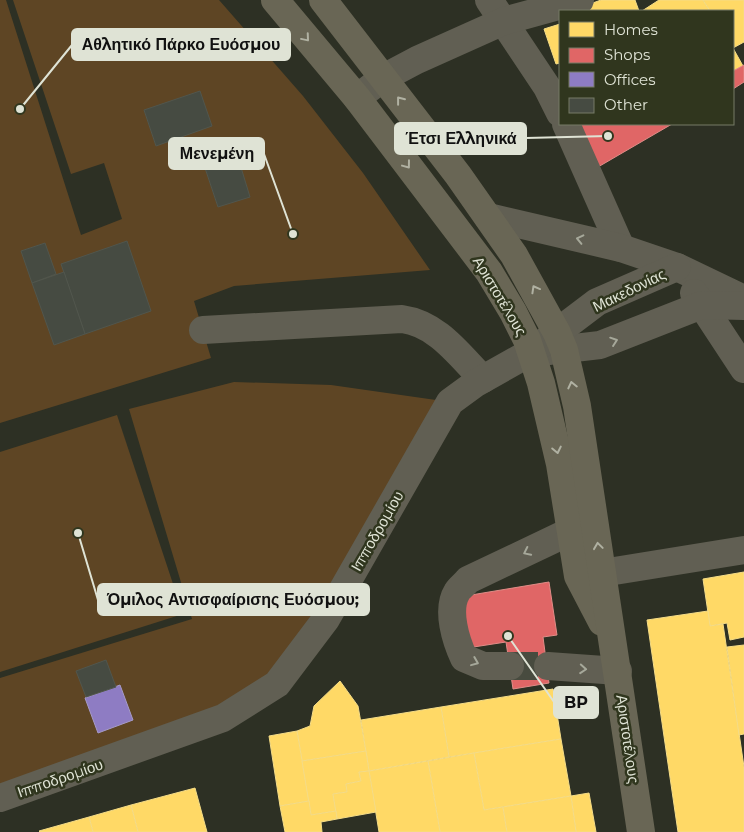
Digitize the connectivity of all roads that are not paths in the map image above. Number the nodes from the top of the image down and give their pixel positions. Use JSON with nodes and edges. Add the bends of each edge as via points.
{"nodes":[{"id":1,"x":275,"y":0,"type":"edge"},
{"id":2,"x":323,"y":0,"type":"edge"},
{"id":3,"x":580,"y":0,"type":"edge"},
{"id":4,"x":496,"y":10,"type":"edge"},
{"id":5,"x":383,"y":78,"type":"junction"},
{"id":6,"x":356,"y":98,"type":"junction"},
{"id":7,"x":559,"y":111,"type":"edge"},
{"id":8,"x":566,"y":125,"type":"edge"},
{"id":9,"x":488,"y":217,"type":"junction"},
{"id":10,"x":621,"y":248,"type":"junction"},
{"id":11,"x":677,"y":266,"type":"junction"},
{"id":12,"x":744,"y":299,"type":"edge"},
{"id":13,"x":702,"y":305,"type":"junction"},
{"id":14,"x":744,"y":306,"type":"edge"},
{"id":15,"x":203,"y":330,"type":"dead end"},
{"id":16,"x":561,"y":341,"type":"junction"},
{"id":17,"x":531,"y":352,"type":"junction"},
{"id":18,"x":744,"y":369,"type":"edge"},
{"id":19,"x":483,"y":380,"type":"junction"},
{"id":20,"x":571,"y":531,"type":"junction"},
{"id":21,"x":744,"y":550,"type":"edge"},
{"id":22,"x":602,"y":573,"type":"junction"},
{"id":23,"x":616,"y":658,"type":"junction"},
{"id":24,"x":510,"y":666,"type":"tunnel mouth"},
{"id":25,"x":548,"y":666,"type":"tunnel mouth"},
{"id":26,"x":0,"y":798,"type":"edge"},
{"id":27,"x":641,"y":832,"type":"edge"}],
"edges":[{"from":1,"to":6,"type":"main road","name":"Αριστοτέλους","one_way":true},
{"from":2,"to":5,"type":"main road","name":"Αριστοτέλους"},
{"from":3,"to":4,"type":"street"},
{"from":4,"to":5,"type":"street"},
{"from":4,"to":7,"type":"street","via":[[547,87]]},
{"from":5,"to":6,"type":"street"},
{"from":9,"to":5,"type":"main road","name":"Αριστοτέλους","one_way":true},
{"from":6,"to":17,"type":"main road","name":"Αριστοτέλους","one_way":true,"via":[[489,272],[513,312]]},
{"from":8,"to":10,"type":"street"},
{"from":10,"to":9,"type":"street","one_way":true},
{"from":16,"to":9,"type":"main road","name":"Αριστοτέλους","one_way":true,"via":[[530,281]]},
{"from":10,"to":11,"type":"street"},
{"from":11,"to":12,"type":"street","name":"Μακεδονίας"},
{"from":11,"to":13,"type":"street"},
{"from":11,"to":16,"type":"street","name":"Μακεδονίας","via":[[597,302]]},
{"from":13,"to":14,"type":"street"},
{"from":16,"to":13,"type":"street","one_way":true,"via":[[600,346]]},
{"from":13,"to":18,"type":"street"},
{"from":15,"to":19,"type":"street","via":[[402,319],[416,321],[440,336]]},
{"from":16,"to":17,"type":"street"},
{"from":22,"to":16,"type":"main road","name":"Αριστοτέλους","one_way":true,"via":[[577,406]]},
{"from":17,"to":19,"type":"street","name":"Ιπποδρομίου"},
{"from":17,"to":20,"type":"main road","name":"Αριστοτέλους","one_way":true,"via":[[553,432]]},
{"from":19,"to":26,"type":"street","name":"Ιπποδρομίου","via":[[450,402],[326,619],[276,684],[223,718]]},
{"from":20,"to":23,"type":"main road","name":"Αριστοτέλους","via":[[578,576]]},
{"from":20,"to":24,"type":"street","one_way":true,"via":[[468,580],[456,592],[452,609],[456,640],[464,658],[483,666]]},
{"from":21,"to":22,"type":"street"},
{"from":22,"to":23,"type":"main road","name":"Αριστοτέλους"},
{"from":25,"to":23,"type":"street","one_way":true},
{"from":23,"to":27,"type":"main road","name":"Αριστοτέλους"}]}
